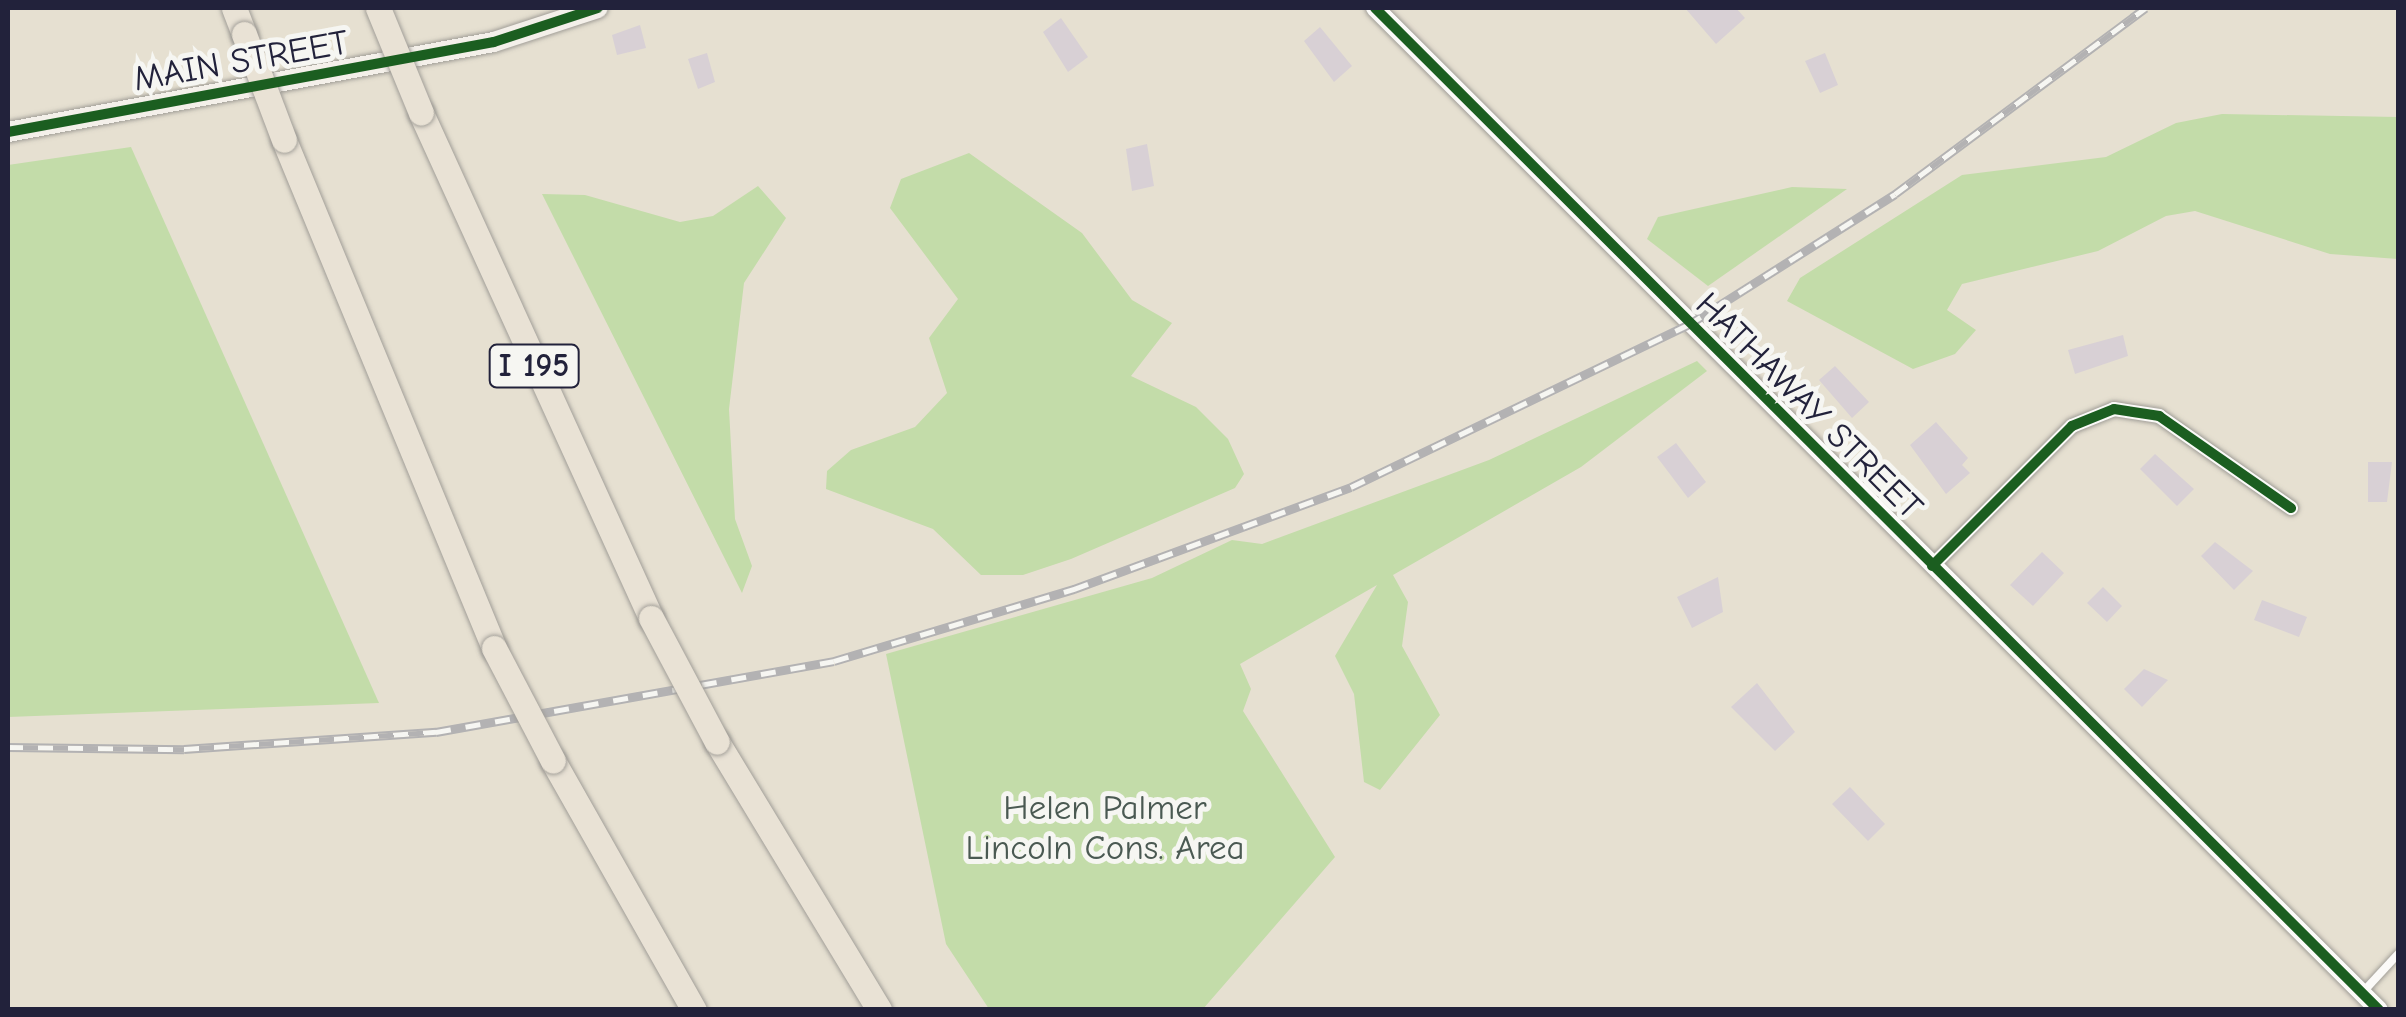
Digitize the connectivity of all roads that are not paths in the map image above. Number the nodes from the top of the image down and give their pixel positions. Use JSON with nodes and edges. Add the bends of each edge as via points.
{"nodes":[{"id":1,"x":234,"y":8,"type":"edge"},
{"id":2,"x":377,"y":8,"type":"edge"},
{"id":3,"x":598,"y":8,"type":"edge"},
{"id":4,"x":1375,"y":8,"type":"edge"},
{"id":5,"x":8,"y":132,"type":"edge"},
{"id":6,"x":2291,"y":508,"type":"dead end"},
{"id":7,"x":1932,"y":566,"type":"junction"},
{"id":8,"x":2398,"y":954,"type":"edge"},
{"id":9,"x":2362,"y":993,"type":"junction"},
{"id":10,"x":694,"y":1010,"type":"edge"},
{"id":11,"x":879,"y":1010,"type":"edge"},
{"id":12,"x":2379,"y":1010,"type":"edge"}],
"edges":[{"from":1,"to":10,"type":"highway","bridge":true,"via":[[494,648]]},
{"from":2,"to":11,"type":"highway","number":"I 195","bridge":true,"via":[[652,618],[717,742]]},
{"from":3,"to":5,"type":"main road","name":"MAIN STREET","via":[[494,42]]},
{"from":4,"to":7,"type":"street","name":"HATHAWAY STREET"},
{"from":6,"to":7,"type":"street","via":[[2159,416],[2114,409],[2072,426]]},
{"from":7,"to":9,"type":"street","name":"HATHAWAY STREET"},
{"from":8,"to":9,"type":"lane"},
{"from":9,"to":12,"type":"street","name":"HATHAWAY STREET"}]}
